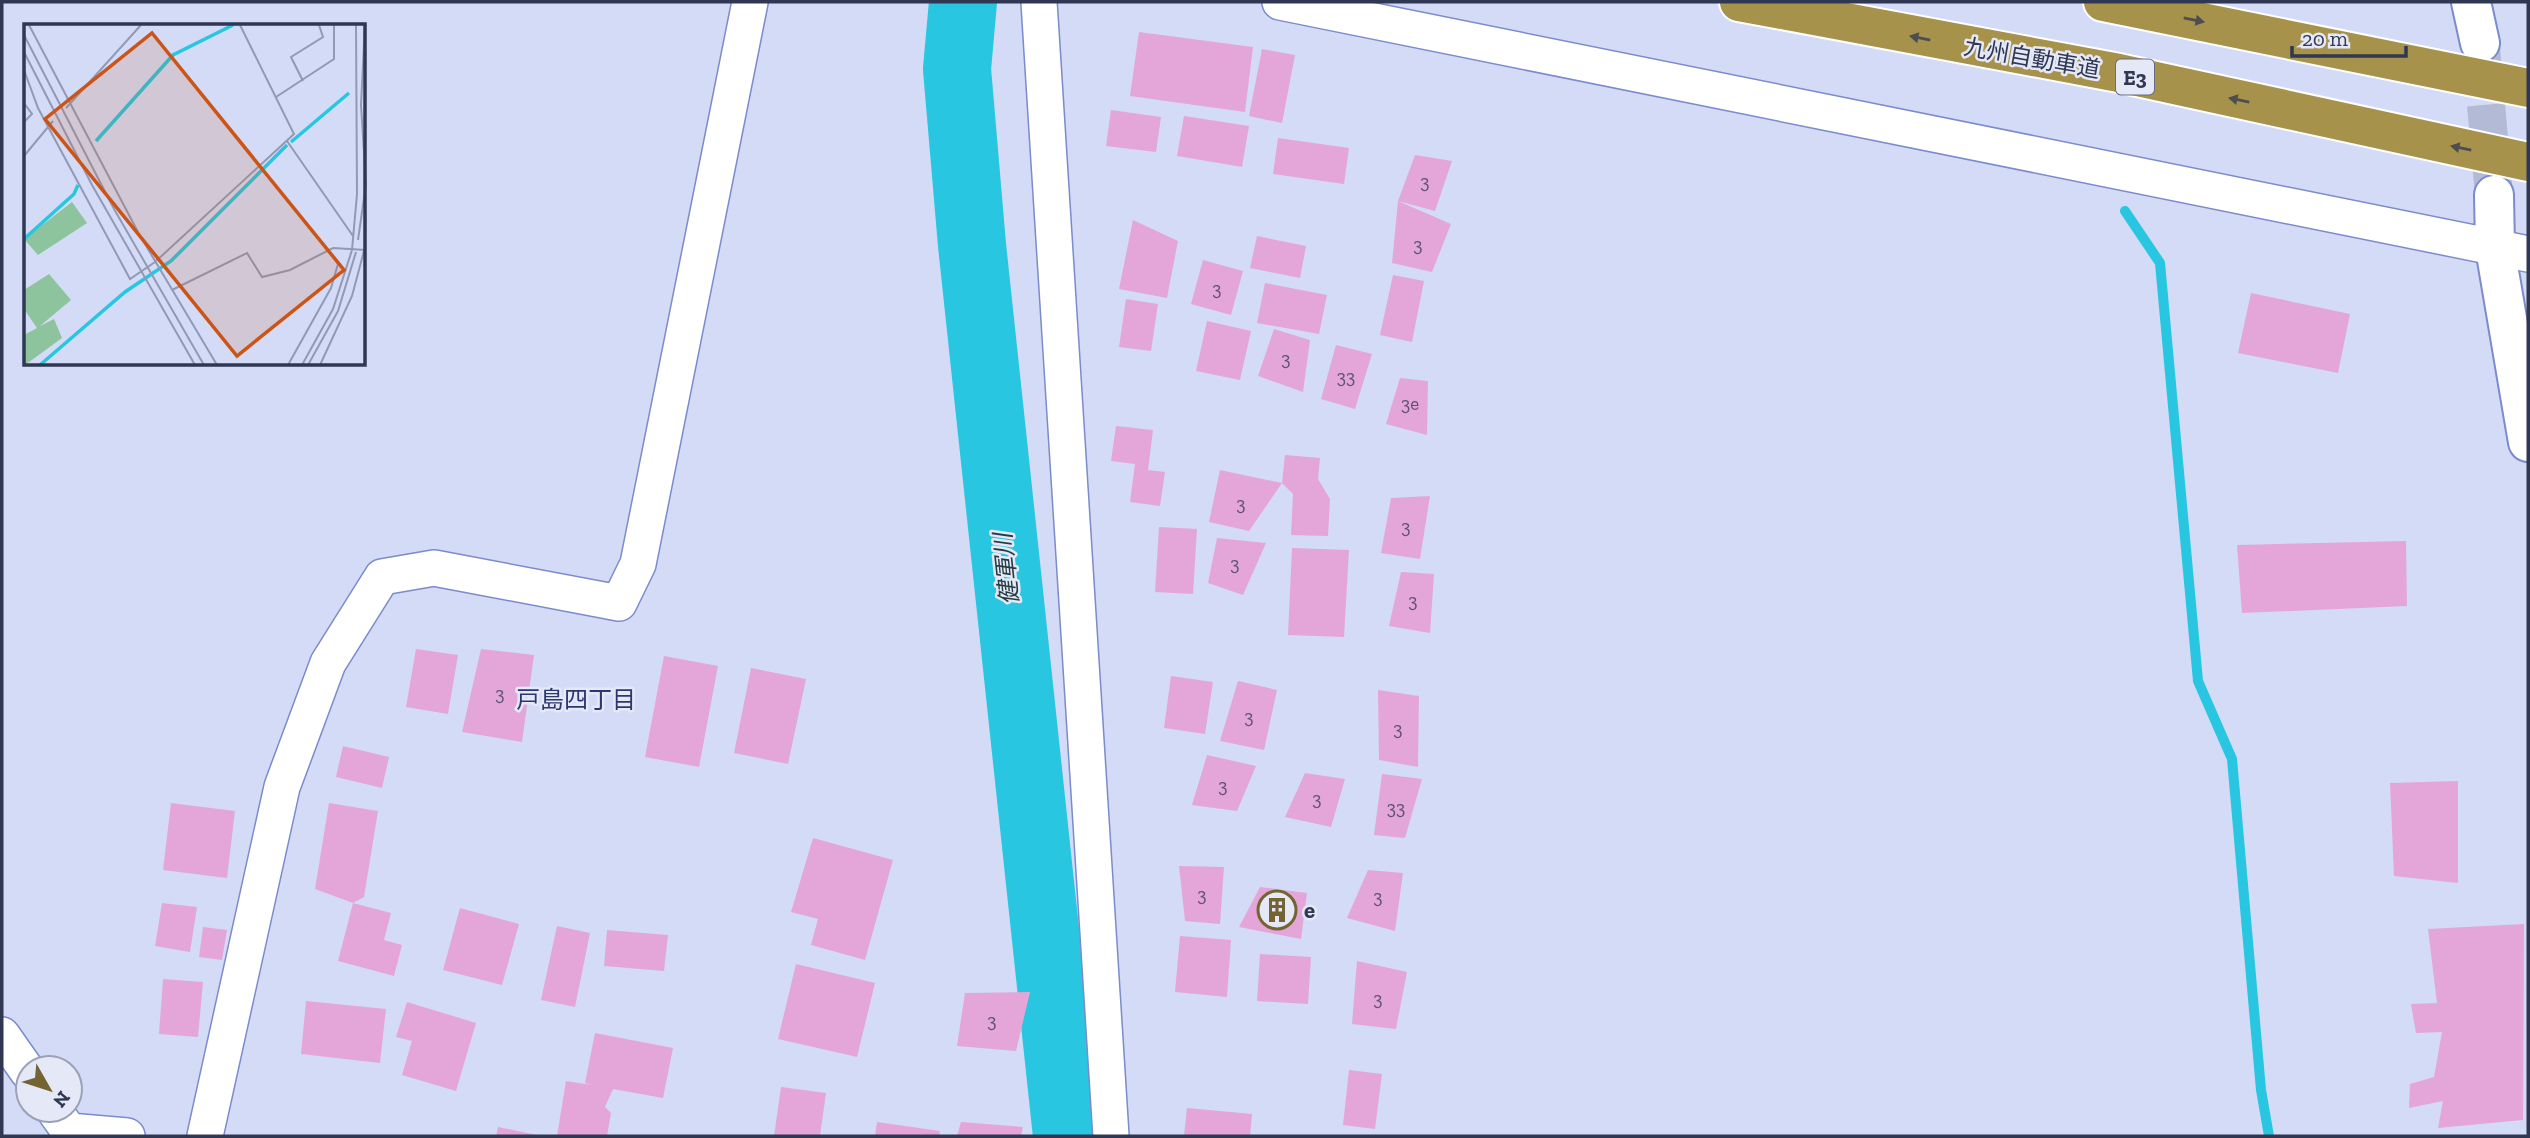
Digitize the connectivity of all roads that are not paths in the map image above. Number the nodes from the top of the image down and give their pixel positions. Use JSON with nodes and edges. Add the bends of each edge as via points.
{"nodes":[{"id":1,"x":751,"y":2,"type":"edge"},
{"id":2,"x":1039,"y":2,"type":"edge"},
{"id":3,"x":1280,"y":2,"type":"edge"},
{"id":4,"x":1740,"y":2,"type":"edge"},
{"id":5,"x":2103,"y":2,"type":"edge"},
{"id":6,"x":2471,"y":2,"type":"edge"},
{"id":7,"x":2480,"y":43,"type":"tunnel mouth"},
{"id":8,"x":2528,"y":88,"type":"edge"},
{"id":9,"x":2528,"y":162,"type":"edge"},
{"id":10,"x":2494,"y":195,"type":"tunnel mouth"},
{"id":11,"x":2512,"y":251,"type":"edge"},
{"id":12,"x":2528,"y":442,"type":"edge"},
{"id":13,"x":2,"y":1035,"type":"edge"},
{"id":14,"x":15,"y":1054,"type":"edge"},
{"id":15,"x":64,"y":1124,"type":"edge"},
{"id":16,"x":127,"y":1136,"type":"edge"},
{"id":17,"x":205,"y":1136,"type":"edge"},
{"id":18,"x":1111,"y":1136,"type":"edge"}],
"edges":[{"from":1,"to":17,"type":"street","via":[[638,564],[619,603],[434,568],[382,577],[328,663],[282,787]]},
{"from":2,"to":18,"type":"street"},
{"from":3,"to":11,"type":"street"},
{"from":9,"to":4,"type":"highway","name":"九州自動車道","number":"E3","one_way":true,"via":[[2119,73]]},
{"from":5,"to":8,"type":"highway","one_way":true},
{"from":6,"to":7,"type":"street"},
{"from":10,"to":11,"type":"street"},
{"from":11,"to":12,"type":"street"},
{"from":13,"to":14,"type":"street"},
{"from":15,"to":16,"type":"street","via":[[69,1131]]}]}
